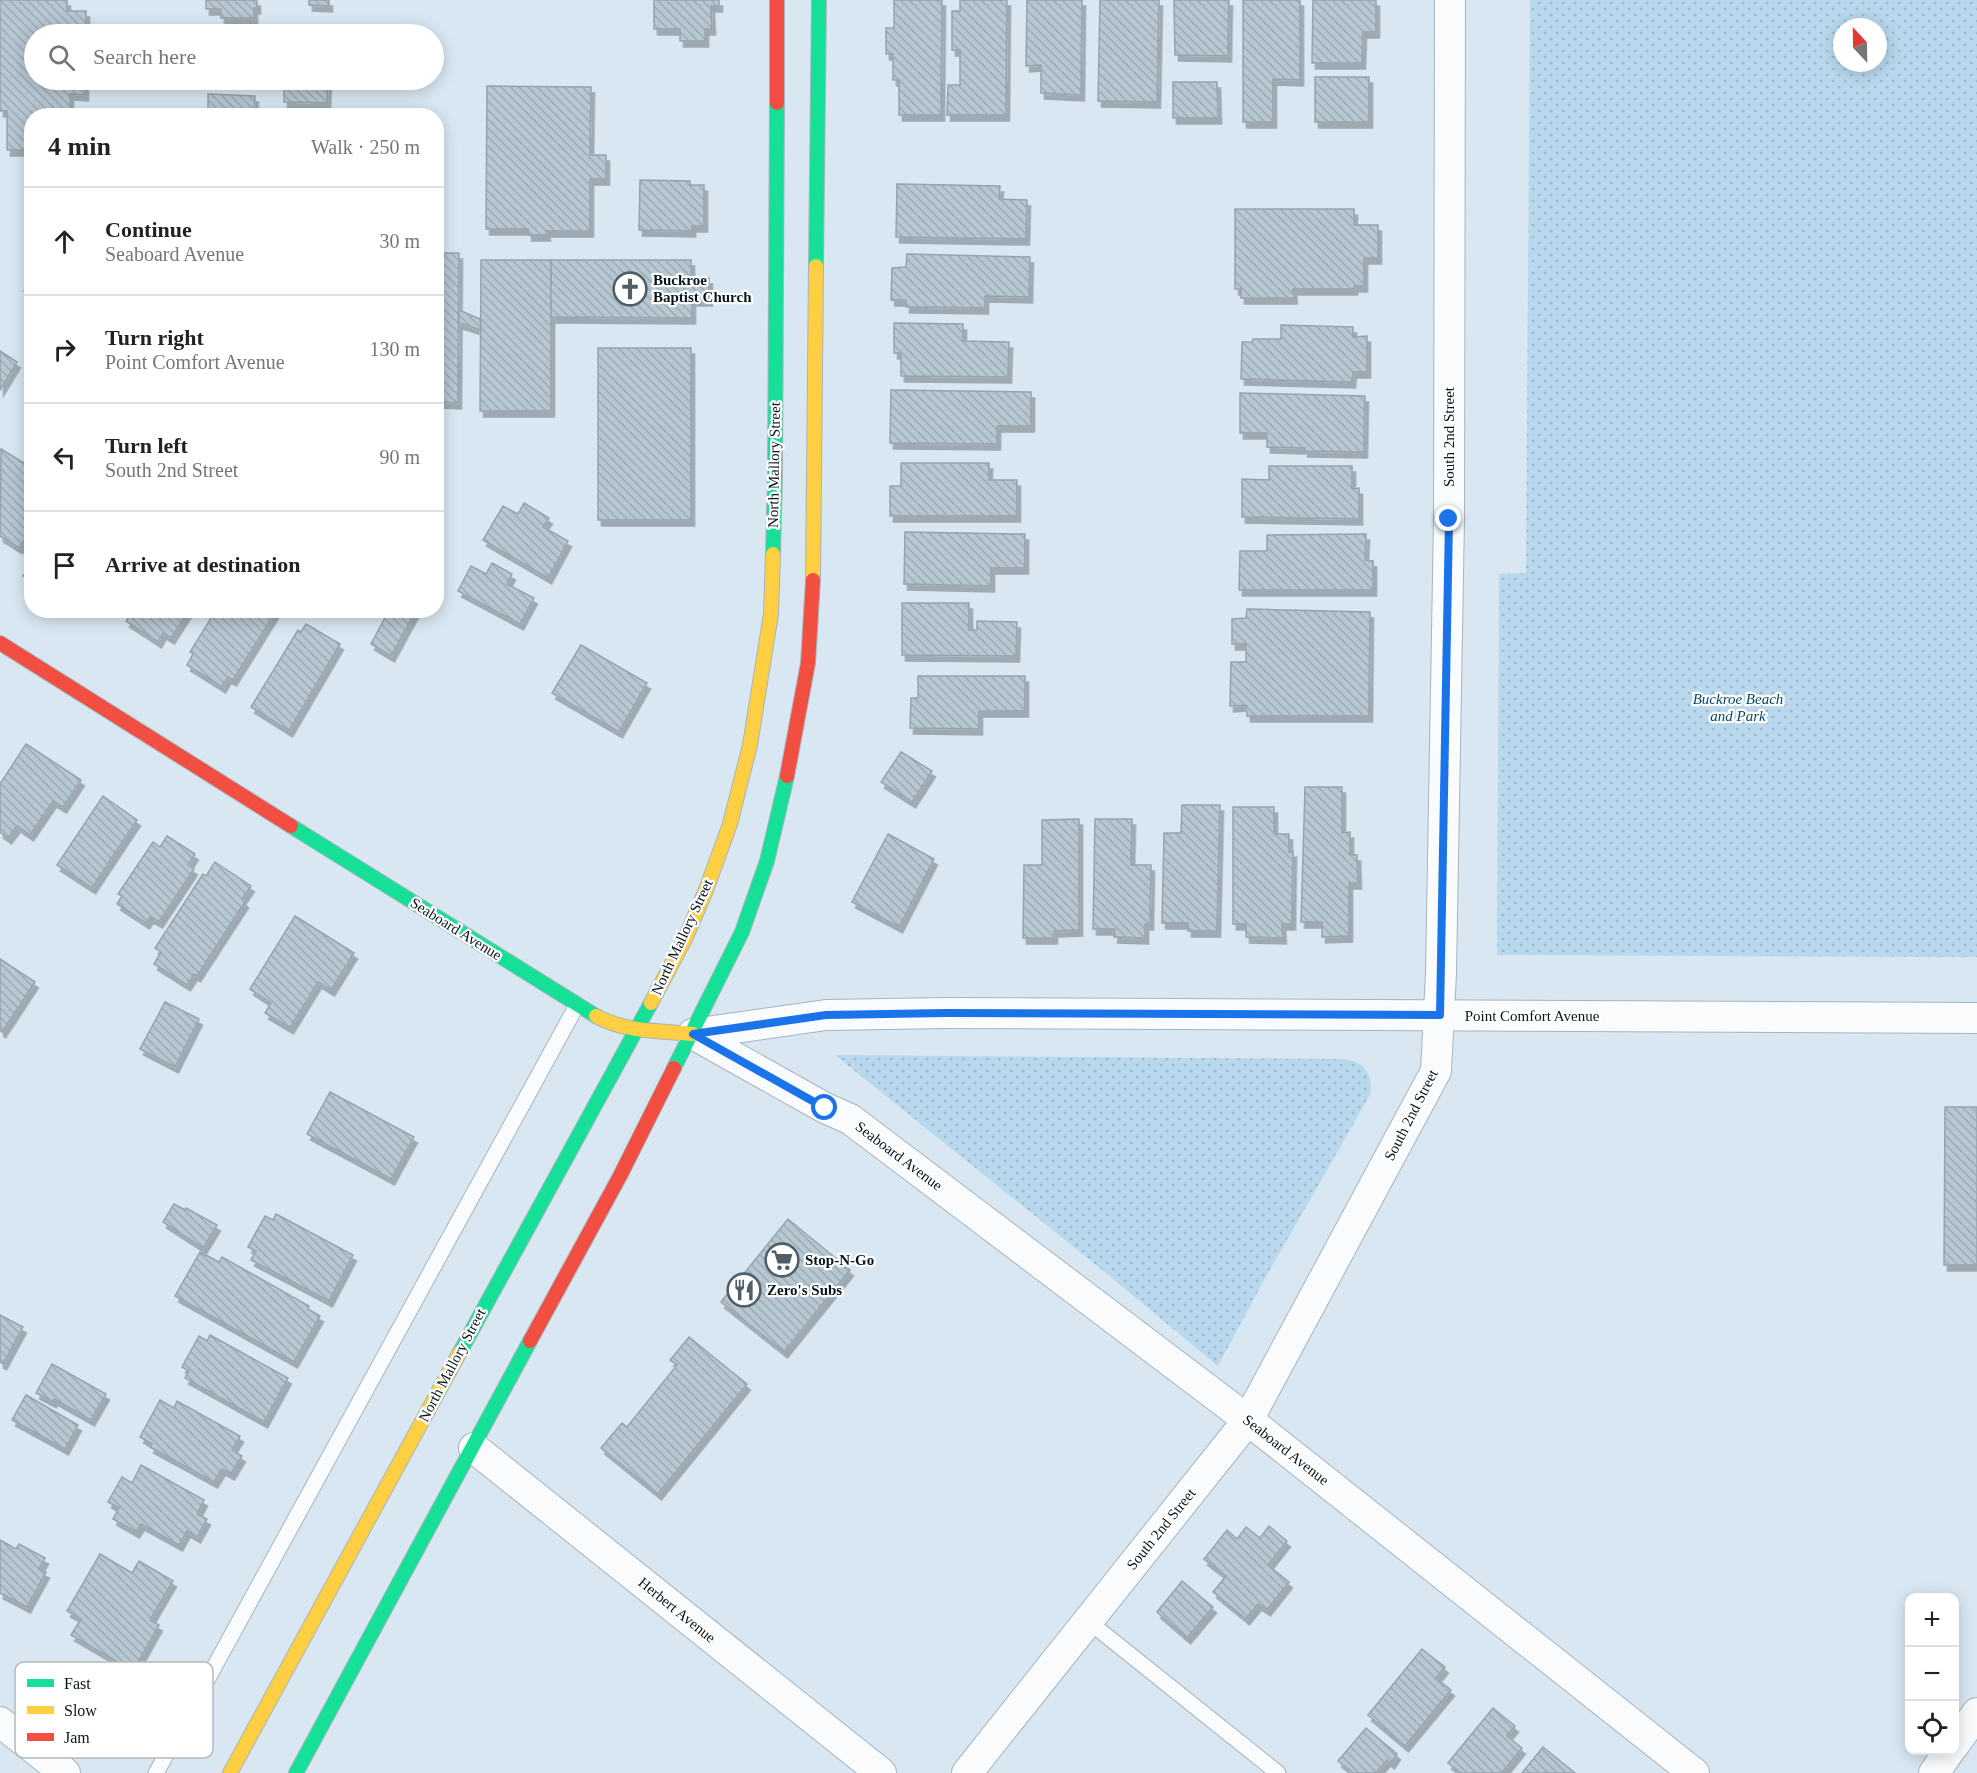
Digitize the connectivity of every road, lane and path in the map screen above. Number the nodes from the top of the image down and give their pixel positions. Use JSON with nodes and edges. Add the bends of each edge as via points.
{"nodes":[{"id":1,"x":777,"y":0,"type":"edge"},
{"id":2,"x":819,"y":0,"type":"edge"},
{"id":3,"x":1450,"y":0,"type":"edge"},
{"id":4,"x":0,"y":643,"type":"edge"},
{"id":5,"x":577,"y":1005,"type":"junction"},
{"id":6,"x":1440,"y":1015,"type":"junction"},
{"id":7,"x":1977,"y":1018,"type":"edge"},
{"id":8,"x":637,"y":1029,"type":"junction"},
{"id":9,"x":693,"y":1034,"type":"junction"},
{"id":10,"x":1248,"y":1420,"type":"junction"},
{"id":11,"x":474,"y":1448,"type":"junction"},
{"id":12,"x":1088,"y":1621,"type":"junction"},
{"id":13,"x":213,"y":1669,"type":"edge"},
{"id":14,"x":1977,"y":1713,"type":"edge"},
{"id":15,"x":0,"y":1722,"type":"edge"},
{"id":16,"x":15,"y":1734,"type":"edge"},
{"id":17,"x":1959,"y":1738,"type":"edge"},
{"id":18,"x":1947,"y":1755,"type":"edge"},
{"id":19,"x":46,"y":1758,"type":"edge"},
{"id":20,"x":164,"y":1758,"type":"edge"},
{"id":21,"x":65,"y":1773,"type":"edge"},
{"id":22,"x":156,"y":1773,"type":"edge"},
{"id":23,"x":230,"y":1773,"type":"edge"},
{"id":24,"x":296,"y":1773,"type":"edge"},
{"id":25,"x":881,"y":1773,"type":"edge"},
{"id":26,"x":967,"y":1773,"type":"edge"},
{"id":27,"x":1278,"y":1773,"type":"edge"},
{"id":28,"x":1694,"y":1773,"type":"edge"},
{"id":29,"x":1934,"y":1773,"type":"edge"}],
"edges":[{"from":1,"to":8,"type":"main road","name":"North Mallory Street","via":[[771,614],[750,745],[730,824],[684,939]]},
{"from":2,"to":9,"type":"main road","via":[[813,591],[808,663],[767,861],[742,932]]},
{"from":3,"to":6,"type":"street","name":"South 2nd Street","via":[[1449,519]]},
{"from":4,"to":5,"type":"main road","name":"Seaboard Avenue"},
{"from":5,"to":8,"type":"main road","name":"Seaboard Avenue","via":[[605,1021]]},
{"from":5,"to":13,"type":"lane"},
{"from":6,"to":7,"type":"street","name":"Point Comfort Avenue"},
{"from":6,"to":9,"type":"street","name":"Point Comfort Avenue","via":[[826,1015]]},
{"from":6,"to":10,"type":"street","name":"South 2nd Street","via":[[1436,1071]]},
{"from":8,"to":9,"type":"main road","name":"Seaboard Avenue"},
{"from":8,"to":23,"type":"main road","name":"North Mallory Street"},
{"from":9,"to":10,"type":"street","name":"Seaboard Avenue","via":[[850,1119]]},
{"from":9,"to":11,"type":"main road"},
{"from":10,"to":12,"type":"street","name":"South 2nd Street"},
{"from":10,"to":28,"type":"street","name":"Seaboard Avenue"},
{"from":11,"to":24,"type":"main road"},
{"from":11,"to":25,"type":"street","name":"Herbert Avenue"},
{"from":12,"to":26,"type":"street","name":"South 2nd Street"},
{"from":12,"to":27,"type":"lane"},
{"from":14,"to":17,"type":"street"},
{"from":15,"to":16,"type":"street"},
{"from":18,"to":29,"type":"street"},
{"from":19,"to":21,"type":"street"},
{"from":20,"to":22,"type":"lane"}]}
